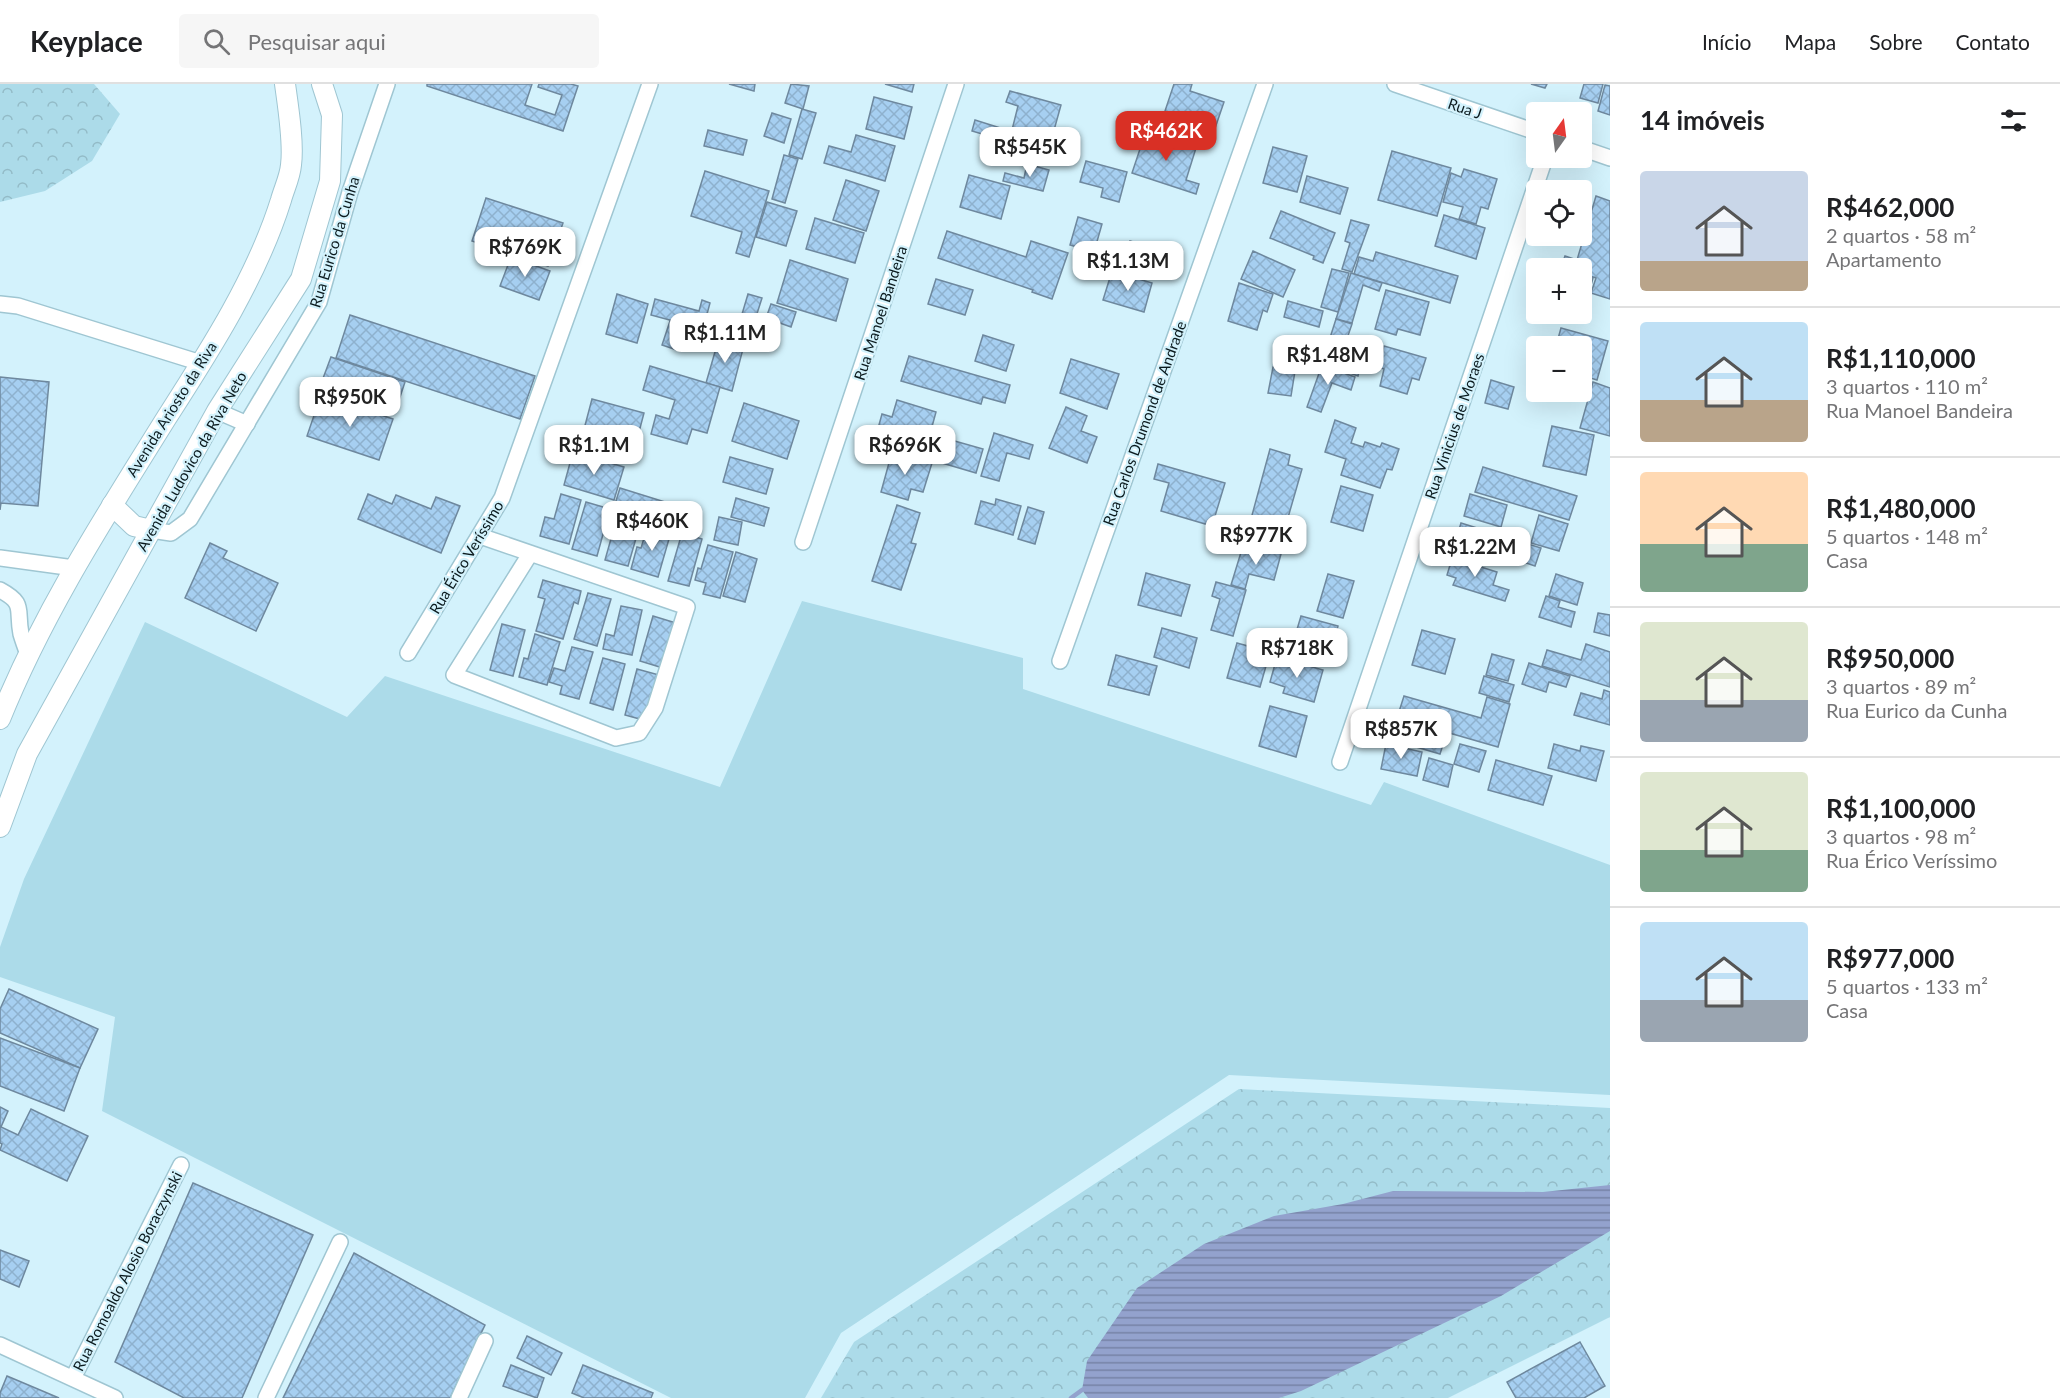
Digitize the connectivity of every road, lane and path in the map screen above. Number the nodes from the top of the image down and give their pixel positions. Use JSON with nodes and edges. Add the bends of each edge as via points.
{"nodes":[{"id":1,"x":285,"y":84,"type":"edge"},
{"id":2,"x":322,"y":84,"type":"edge"},
{"id":3,"x":387,"y":84,"type":"edge"},
{"id":4,"x":650,"y":84,"type":"edge"},
{"id":5,"x":956,"y":84,"type":"edge"},
{"id":6,"x":1265,"y":84,"type":"edge"},
{"id":7,"x":1395,"y":84,"type":"edge"},
{"id":8,"x":1526,"y":129,"type":"edge"},
{"id":9,"x":1592,"y":152,"type":"edge"},
{"id":10,"x":1610,"y":158,"type":"edge"},
{"id":11,"x":1542,"y":168,"type":"edge"},
{"id":12,"x":330,"y":181,"type":"junction"},
{"id":13,"x":350,"y":192,"type":"junction"},
{"id":14,"x":0,"y":304,"type":"edge"},
{"id":15,"x":201,"y":363,"type":"junction"},
{"id":16,"x":217,"y":411,"type":"junction"},
{"id":17,"x":248,"y":424,"type":"junction"},
{"id":18,"x":112,"y":505,"type":"junction"},
{"id":19,"x":152,"y":530,"type":"junction"},
{"id":20,"x":480,"y":536,"type":"junction"},
{"id":21,"x":803,"y":542,"type":"dead end"},
{"id":22,"x":530,"y":554,"type":"junction"},
{"id":23,"x":0,"y":558,"type":"edge"},
{"id":24,"x":74,"y":568,"type":"junction"},
{"id":25,"x":0,"y":590,"type":"edge"},
{"id":26,"x":408,"y":653,"type":"dead end"},
{"id":27,"x":29,"y":657,"type":"junction"},
{"id":28,"x":1060,"y":661,"type":"dead end"},
{"id":29,"x":0,"y":719,"type":"edge"},
{"id":30,"x":1340,"y":762,"type":"dead end"},
{"id":31,"x":0,"y":826,"type":"edge"},
{"id":32,"x":181,"y":1165,"type":"dead end"},
{"id":33,"x":340,"y":1242,"type":"dead end"},
{"id":34,"x":485,"y":1341,"type":"dead end"},
{"id":35,"x":0,"y":1345,"type":"edge"},
{"id":36,"x":79,"y":1387,"type":"edge"},
{"id":37,"x":115,"y":1398,"type":"edge"},
{"id":38,"x":266,"y":1398,"type":"edge"},
{"id":39,"x":459,"y":1398,"type":"edge"}],
"edges":[{"from":1,"to":15,"type":"street","name":"Avenida Ariosto da Riva","via":[[291,165],[271,231]]},
{"from":2,"to":12,"type":"street","name":"Avenida Ludovico da Riva Neto","via":[[332,115]]},
{"from":3,"to":13,"type":"street","name":"Rua Eurico da Cunha"},
{"from":4,"to":20,"type":"street","name":"Rua Érico Veríssimo","via":[[502,498]]},
{"from":5,"to":21,"type":"street","name":"Rua Manoel Bandeira"},
{"from":6,"to":28,"type":"street","name":"Rua Carlos Drumond de Andrade"},
{"from":7,"to":8,"type":"street","name":"Rua J"},
{"from":9,"to":10,"type":"street"},
{"from":11,"to":30,"type":"street","name":"Rua Vinicius de Moraes"},
{"from":12,"to":13,"type":"street"},
{"from":12,"to":16,"type":"street","name":"Avenida Ludovico da Riva Neto","via":[[301,279]]},
{"from":13,"to":17,"type":"street","name":"Rua Eurico da Cunha","via":[[319,302]]},
{"from":14,"to":15,"type":"street","via":[[18,306]]},
{"from":15,"to":18,"type":"street","name":"Avenida Ariosto da Riva"},
{"from":16,"to":17,"type":"street"},
{"from":16,"to":19,"type":"street","name":"Avenida Ludovico da Riva Neto"},
{"from":17,"to":19,"type":"street","name":"Rua Eurico da Cunha","via":[[190,519],[171,533]]},
{"from":18,"to":19,"type":"street","via":[[134,526]]},
{"from":18,"to":24,"type":"street","name":"Avenida Ariosto da Riva"},
{"from":19,"to":31,"type":"street","name":"Avenida Ludovico da Riva Neto","via":[[27,754]]},
{"from":20,"to":22,"type":"street"},
{"from":20,"to":26,"type":"street","name":"Rua Érico Veríssimo"},
{"from":22,"to":22,"type":"street","via":[[687,607],[655,708],[639,733],[616,738],[454,675]]},
{"from":23,"to":24,"type":"street"},
{"from":24,"to":27,"type":"street","name":"Avenida Ariosto da Riva"},
{"from":25,"to":27,"type":"street","via":[[14,597],[19,608],[21,634]]},
{"from":27,"to":29,"type":"street","name":"Avenida Ariosto da Riva"},
{"from":32,"to":36,"type":"street","name":"Rua Romoaldo Alosio Boraczynski"},
{"from":33,"to":38,"type":"street"},
{"from":34,"to":39,"type":"street"},
{"from":35,"to":36,"type":"street"},
{"from":36,"to":37,"type":"street"}]}
